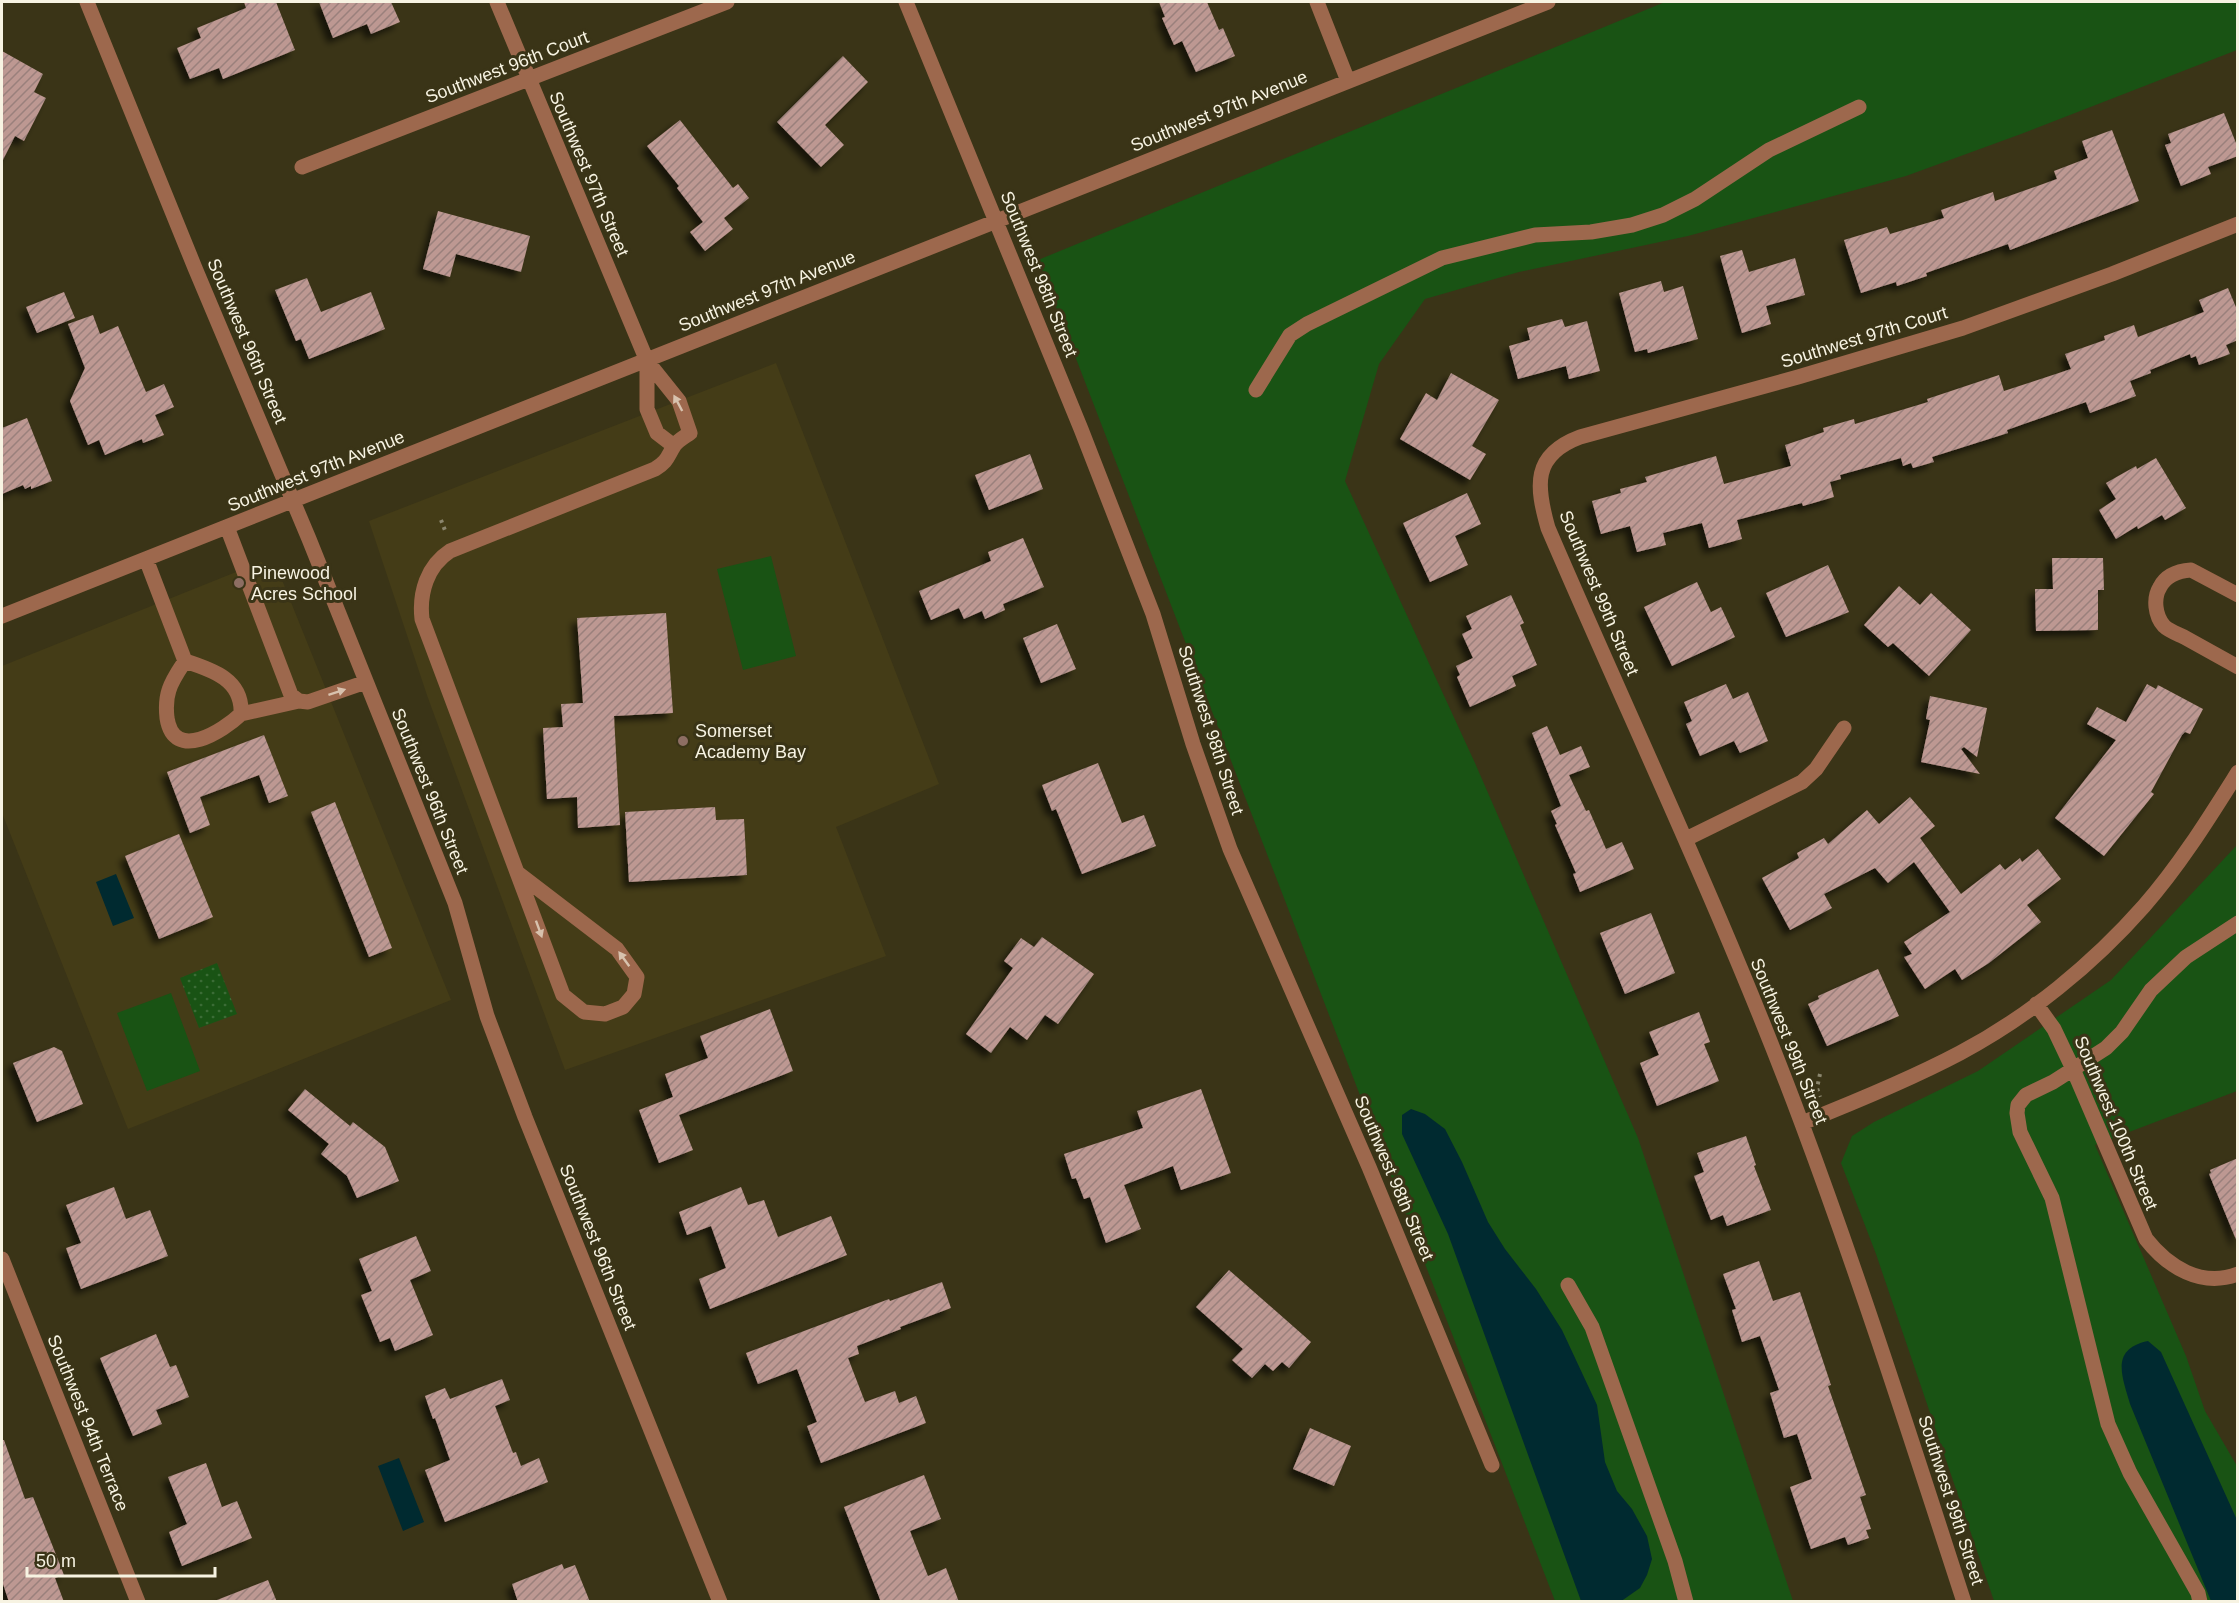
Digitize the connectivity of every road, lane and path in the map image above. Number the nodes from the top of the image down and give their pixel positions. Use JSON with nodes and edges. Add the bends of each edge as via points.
{"nodes":[{"id":1,"x":87,"y":2,"type":"edge"},
{"id":2,"x":497,"y":2,"type":"edge"},
{"id":3,"x":727,"y":2,"type":"edge"},
{"id":4,"x":906,"y":2,"type":"edge"},
{"id":5,"x":1317,"y":2,"type":"edge"},
{"id":6,"x":1548,"y":2,"type":"edge"},
{"id":7,"x":529,"y":79,"type":"junction"},
{"id":8,"x":1348,"y":81,"type":"junction"},
{"id":9,"x":1859,"y":107,"type":"dead end"},
{"id":10,"x":302,"y":167,"type":"dead end"},
{"id":11,"x":996,"y":221,"type":"junction"},
{"id":12,"x":2238,"y":224,"type":"edge"},
{"id":13,"x":646,"y":361,"type":"junction"},
{"id":14,"x":1256,"y":390,"type":"dead end"},
{"id":15,"x":674,"y":446,"type":"junction"},
{"id":16,"x":293,"y":501,"type":"junction"},
{"id":17,"x":1543,"y":508,"type":"joint"},
{"id":18,"x":441,"y":520,"type":"dead end"},
{"id":19,"x":227,"y":527,"type":"junction"},
{"id":20,"x":448,"y":537,"type":"dead end"},
{"id":21,"x":146,"y":559,"type":"junction"},
{"id":22,"x":2238,"y":595,"type":"edge"},
{"id":23,"x":2,"y":616,"type":"edge"},
{"id":24,"x":185,"y":661,"type":"junction"},
{"id":25,"x":2238,"y":667,"type":"edge"},
{"id":26,"x":366,"y":682,"type":"junction"},
{"id":27,"x":304,"y":701,"type":"junction"},
{"id":28,"x":242,"y":714,"type":"junction"},
{"id":29,"x":1844,"y":728,"type":"dead end"},
{"id":30,"x":2238,"y":772,"type":"edge"},
{"id":31,"x":1686,"y":839,"type":"junction"},
{"id":32,"x":519,"y":874,"type":"junction"},
{"id":33,"x":2238,"y":923,"type":"edge"},
{"id":34,"x":2036,"y":1004,"type":"junction"},
{"id":35,"x":2073,"y":1069,"type":"junction"},
{"id":36,"x":1820,"y":1074,"type":"dead end"},
{"id":37,"x":1817,"y":1088,"type":"dead end"},
{"id":38,"x":1802,"y":1123,"type":"junction"},
{"id":39,"x":2,"y":1259,"type":"edge"},
{"id":40,"x":2238,"y":1274,"type":"edge"},
{"id":41,"x":1568,"y":1285,"type":"dead end"},
{"id":42,"x":1492,"y":1465,"type":"dead end"},
{"id":43,"x":138,"y":1602,"type":"edge"},
{"id":44,"x":720,"y":1602,"type":"edge"},
{"id":45,"x":1686,"y":1602,"type":"edge"},
{"id":46,"x":1964,"y":1602,"type":"edge"},
{"id":47,"x":2200,"y":1602,"type":"edge"}],
"edges":[{"from":1,"to":16,"type":"street","name":"Southwest 96th Street"},
{"from":2,"to":7,"type":"street","name":"Southwest 97th Street"},
{"from":3,"to":7,"type":"street","name":"Southwest 96th Court"},
{"from":4,"to":11,"type":"street","name":"Southwest 98th Street"},
{"from":5,"to":8,"type":"street"},
{"from":6,"to":8,"type":"street","name":"Southwest 97th Avenue"},
{"from":7,"to":10,"type":"street","name":"Southwest 96th Court"},
{"from":7,"to":13,"type":"street","name":"Southwest 97th Street"},
{"from":8,"to":11,"type":"street","name":"Southwest 97th Avenue"},
{"from":9,"to":14,"type":"street","via":[[1784,142],[1695,199],[1654,218],[1591,232],[1535,235],[1432,262],[1290,335]]},
{"from":11,"to":13,"type":"street","name":"Southwest 97th Avenue"},
{"from":11,"to":42,"type":"street","name":"Southwest 98th Street","via":[[1153,614],[1230,849],[1369,1167]]},
{"from":12,"to":17,"type":"street","name":"Southwest 97th Court","via":[[1963,328],[1568,442],[1544,464],[1540,482]]},
{"from":13,"to":15,"type":"street","via":[[647,409],[657,434]]},
{"from":15,"to":13,"type":"street","one_way":true,"via":[[690,433],[687,421],[679,401]]},
{"from":13,"to":16,"type":"street","name":"Southwest 97th Avenue"},
{"from":15,"to":32,"type":"street","via":[[669,457],[655,469],[450,551],[435,564],[424,585],[422,619]]},
{"from":16,"to":19,"type":"street","name":"Southwest 97th Avenue"},
{"from":16,"to":26,"type":"street","name":"Southwest 96th Street"},
{"from":17,"to":31,"type":"street","name":"Southwest 99th Street","via":[[1548,528]]},
{"from":18,"to":20,"type":"path"},
{"from":19,"to":21,"type":"street","name":"Southwest 97th Avenue"},
{"from":19,"to":27,"type":"street","via":[[291,695]]},
{"from":21,"to":23,"type":"street","name":"Southwest 97th Avenue"},
{"from":21,"to":24,"type":"street"},
{"from":22,"to":25,"type":"street","via":[[2191,570],[2174,574],[2156,593],[2157,613],[2165,627]]},
{"from":24,"to":28,"type":"street","via":[[223,677],[237,690]]},
{"from":24,"to":28,"type":"street","via":[[166,702],[173,734],[186,740],[209,737]]},
{"from":27,"to":26,"type":"street","one_way":true},
{"from":26,"to":44,"type":"street","name":"Southwest 96th Street","via":[[455,903],[488,1016],[525,1117]]},
{"from":27,"to":28,"type":"street"},
{"from":29,"to":31,"type":"street","via":[[1816,769],[1802,782]]},
{"from":30,"to":34,"type":"street","via":[[2198,836],[2144,907],[2093,957]]},
{"from":31,"to":38,"type":"street","name":"Southwest 99th Street"},
{"from":32,"to":32,"type":"street","one_way":true,"via":[[563,995],[584,1012],[605,1014],[623,1007],[634,994],[637,977],[617,949]]},
{"from":33,"to":35,"type":"street","via":[[2186,957],[2151,990],[2106,1048]]},
{"from":34,"to":35,"type":"street","name":"Southwest 100th Street","via":[[2054,1029]]},
{"from":34,"to":38,"type":"street","via":[[1961,1052]]},
{"from":35,"to":40,"type":"street","name":"Southwest 100th Street","via":[[2145,1239],[2160,1256],[2193,1276],[2220,1279]]},
{"from":35,"to":47,"type":"street","via":[[2021,1099],[2017,1113],[2020,1132],[2052,1198],[2108,1424]]},
{"from":36,"to":37,"type":"path"},
{"from":38,"to":46,"type":"street","name":"Southwest 99th Street"},
{"from":39,"to":43,"type":"street","name":"Southwest 94th Terrace"},
{"from":41,"to":45,"type":"street","via":[[1592,1327]]}]}
